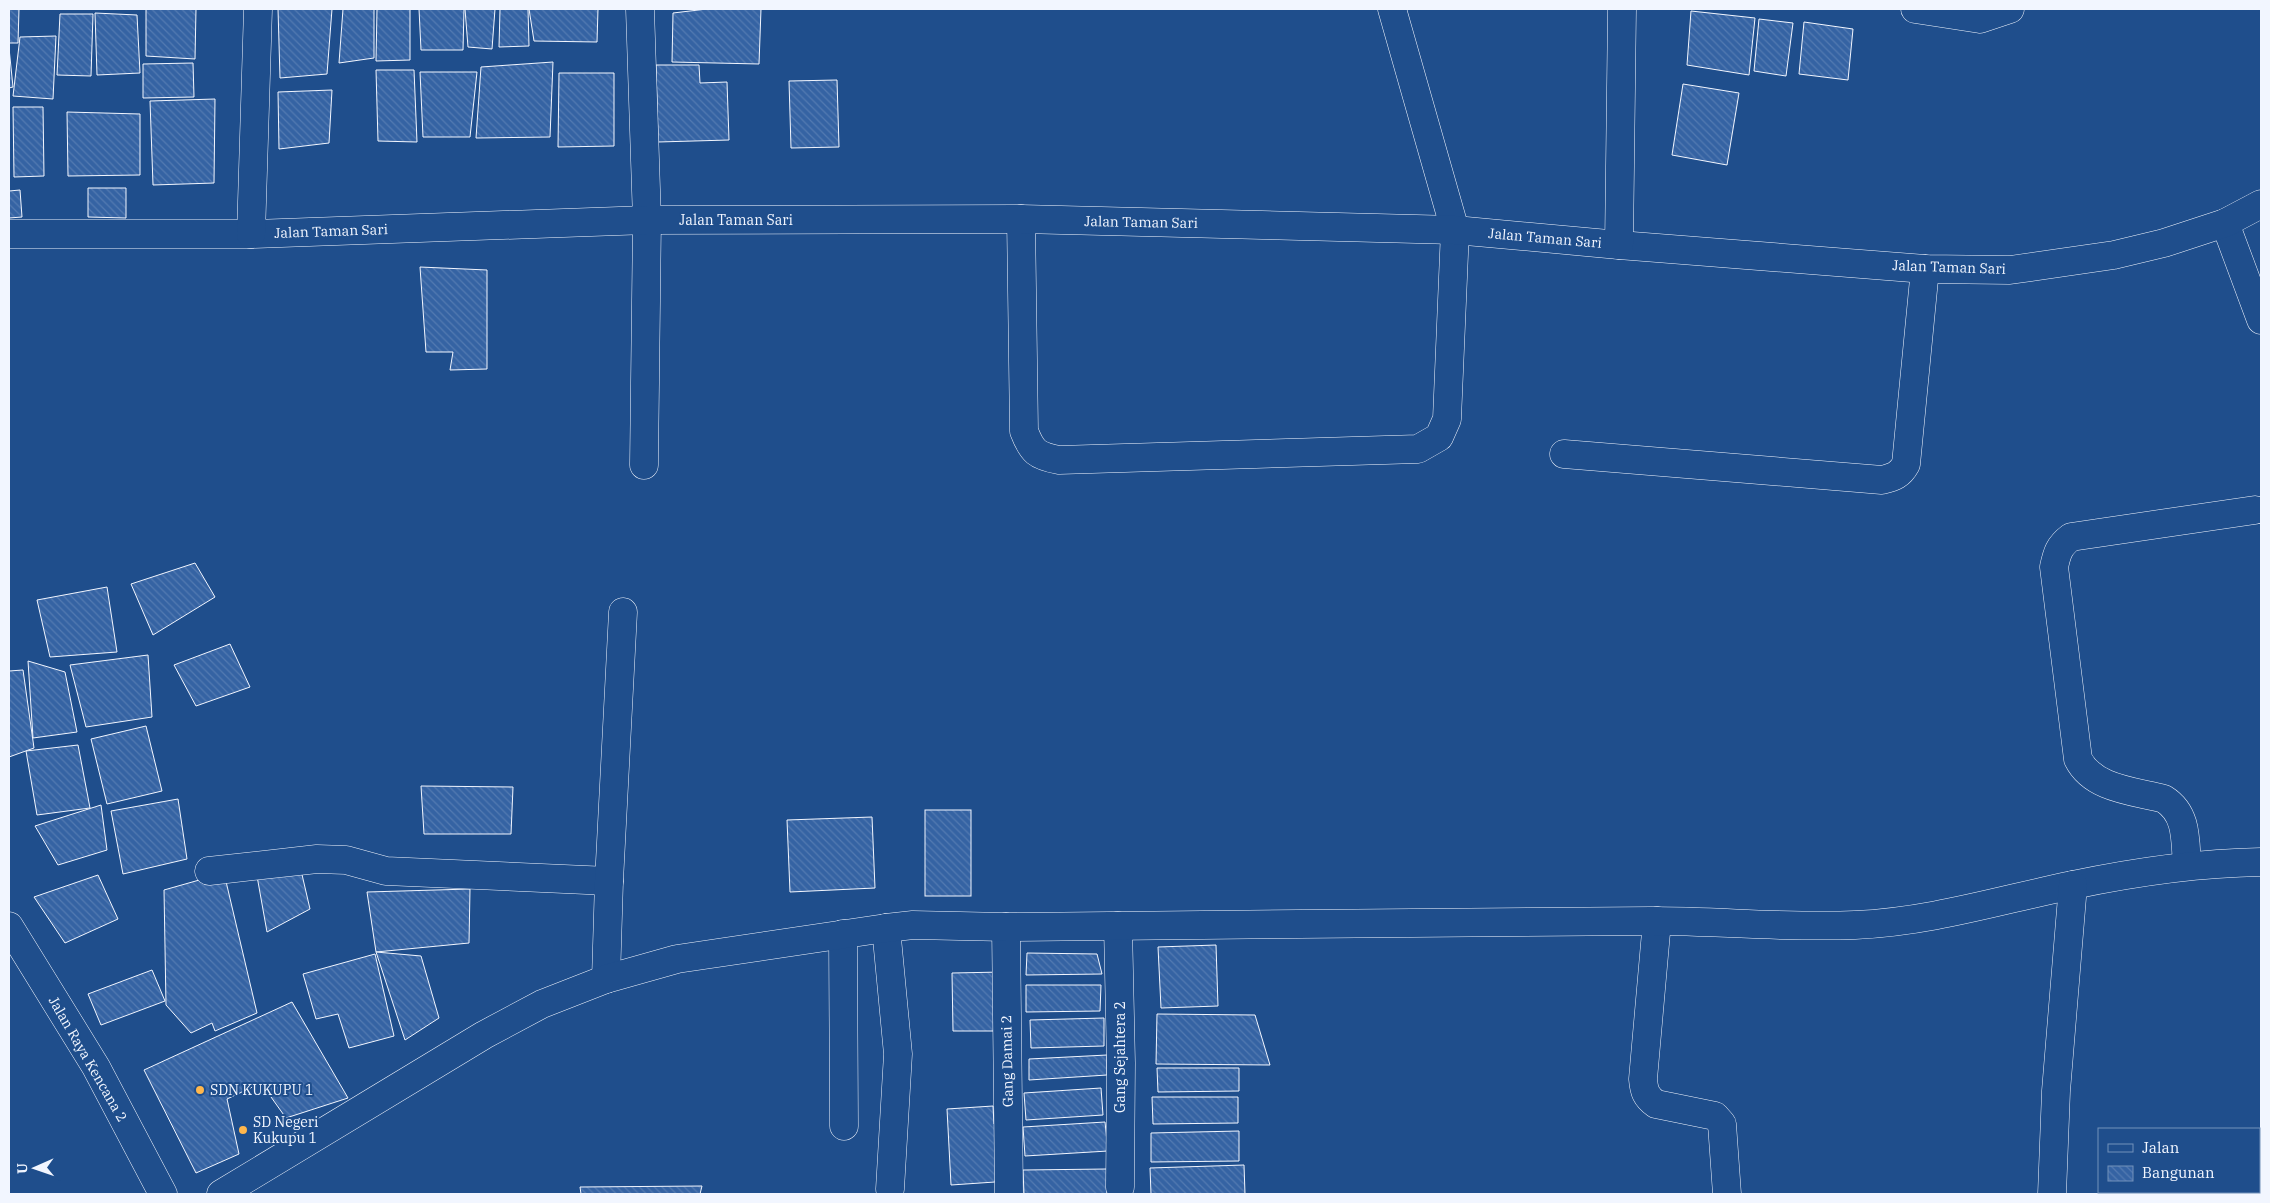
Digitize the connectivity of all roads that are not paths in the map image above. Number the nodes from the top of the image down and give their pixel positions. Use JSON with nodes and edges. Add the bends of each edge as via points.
{"nodes":[{"id":1,"x":258,"y":9,"type":"edge"},
{"id":2,"x":640,"y":9,"type":"edge"},
{"id":3,"x":1392,"y":9,"type":"edge"},
{"id":4,"x":1622,"y":9,"type":"edge"},
{"id":5,"x":1915,"y":9,"type":"edge"},
{"id":6,"x":2010,"y":9,"type":"edge"},
{"id":7,"x":1978,"y":14,"type":"edge"},
{"id":8,"x":2261,"y":204,"type":"edge"},
{"id":9,"x":1021,"y":219,"type":"junction"},
{"id":10,"x":647,"y":220,"type":"junction"},
{"id":11,"x":2226,"y":223,"type":"junction"},
{"id":12,"x":1455,"y":230,"type":"junction"},
{"id":13,"x":9,"y":234,"type":"edge"},
{"id":14,"x":251,"y":234,"type":"junction"},
{"id":15,"x":1619,"y":245,"type":"junction"},
{"id":16,"x":1925,"y":268,"type":"junction"},
{"id":17,"x":2261,"y":320,"type":"edge"},
{"id":18,"x":1564,"y":454,"type":"dead end"},
{"id":19,"x":644,"y":465,"type":"dead end"},
{"id":20,"x":2255,"y":510,"type":"dead end"},
{"id":21,"x":623,"y":612,"type":"dead end"},
{"id":22,"x":2261,"y":862,"type":"edge"},
{"id":23,"x":2187,"y":866,"type":"junction"},
{"id":24,"x":209,"y":871,"type":"dead end"},
{"id":25,"x":609,"y":881,"type":"junction"},
{"id":26,"x":2073,"y":885,"type":"junction"},
{"id":27,"x":1657,"y":921,"type":"junction"},
{"id":28,"x":9,"y":926,"type":"edge"},
{"id":29,"x":1118,"y":926,"type":"junction"},
{"id":30,"x":1006,"y":927,"type":"junction"},
{"id":31,"x":886,"y":928,"type":"junction"},
{"id":32,"x":843,"y":934,"type":"junction"},
{"id":33,"x":606,"y":979,"type":"junction"},
{"id":34,"x":844,"y":1126,"type":"dead end"},
{"id":35,"x":1120,"y":1187,"type":"dead end"},
{"id":36,"x":890,"y":1189,"type":"dead end"},
{"id":37,"x":163,"y":1194,"type":"edge"},
{"id":38,"x":221,"y":1194,"type":"edge"},
{"id":39,"x":1008,"y":1194,"type":"edge"},
{"id":40,"x":1727,"y":1194,"type":"edge"},
{"id":41,"x":2052,"y":1194,"type":"edge"}],
"edges":[{"from":1,"to":14,"type":"street"},
{"from":2,"to":10,"type":"street"},
{"from":3,"to":12,"type":"street"},
{"from":4,"to":15,"type":"street"},
{"from":5,"to":7,"type":"street"},
{"from":6,"to":7,"type":"street"},
{"from":8,"to":11,"type":"street","name":"Jalan Taman Sari"},
{"from":9,"to":10,"type":"street","name":"Jalan Taman Sari"},
{"from":9,"to":12,"type":"street","name":"Jalan Taman Sari"},
{"from":9,"to":12,"type":"street","via":[[1024,431],[1030,446],[1042,457],[1059,460],[1418,449],[1439,438],[1447,418]]},
{"from":10,"to":14,"type":"street","name":"Jalan Taman Sari"},
{"from":10,"to":19,"type":"street"},
{"from":11,"to":16,"type":"street","name":"Jalan Taman Sari","via":[[2114,255],[2010,270]]},
{"from":11,"to":17,"type":"street"},
{"from":12,"to":15,"type":"street","name":"Jalan Taman Sari"},
{"from":13,"to":14,"type":"street","name":"Jalan Taman Sari"},
{"from":15,"to":16,"type":"street","name":"Jalan Taman Sari"},
{"from":16,"to":18,"type":"street","via":[[1906,464],[1901,473],[1882,480]]},
{"from":20,"to":23,"type":"street","via":[[2071,537],[2061,544],[2056,554],[2054,567],[2078,759],[2084,769],[2100,782],[2164,799],[2173,805],[2184,825]]},
{"from":21,"to":25,"type":"street"},
{"from":22,"to":23,"type":"street"},
{"from":23,"to":26,"type":"street"},
{"from":24,"to":25,"type":"street","via":[[317,859],[346,860],[386,870]]},
{"from":25,"to":33,"type":"street"},
{"from":26,"to":27,"type":"street","via":[[1918,918],[1857,925]]},
{"from":26,"to":41,"type":"street","via":[[2056,1091]]},
{"from":27,"to":29,"type":"street"},
{"from":27,"to":40,"type":"street","via":[[1644,1090],[1656,1104],[1714,1116],[1722,1124]]},
{"from":28,"to":37,"type":"street","name":"Jalan Raya Kencana 2","via":[[96,1067]]},
{"from":29,"to":30,"type":"street"},
{"from":29,"to":35,"type":"street","name":"Gang Sejahtera 2"},
{"from":30,"to":31,"type":"street","via":[[913,925]]},
{"from":30,"to":39,"type":"street","name":"Gang Damai 2"},
{"from":31,"to":32,"type":"street"},
{"from":31,"to":36,"type":"street","via":[[898,1054]]},
{"from":32,"to":33,"type":"street","via":[[677,959]]},
{"from":32,"to":34,"type":"street"},
{"from":33,"to":38,"type":"street","via":[[542,1004],[484,1035]]}]}
